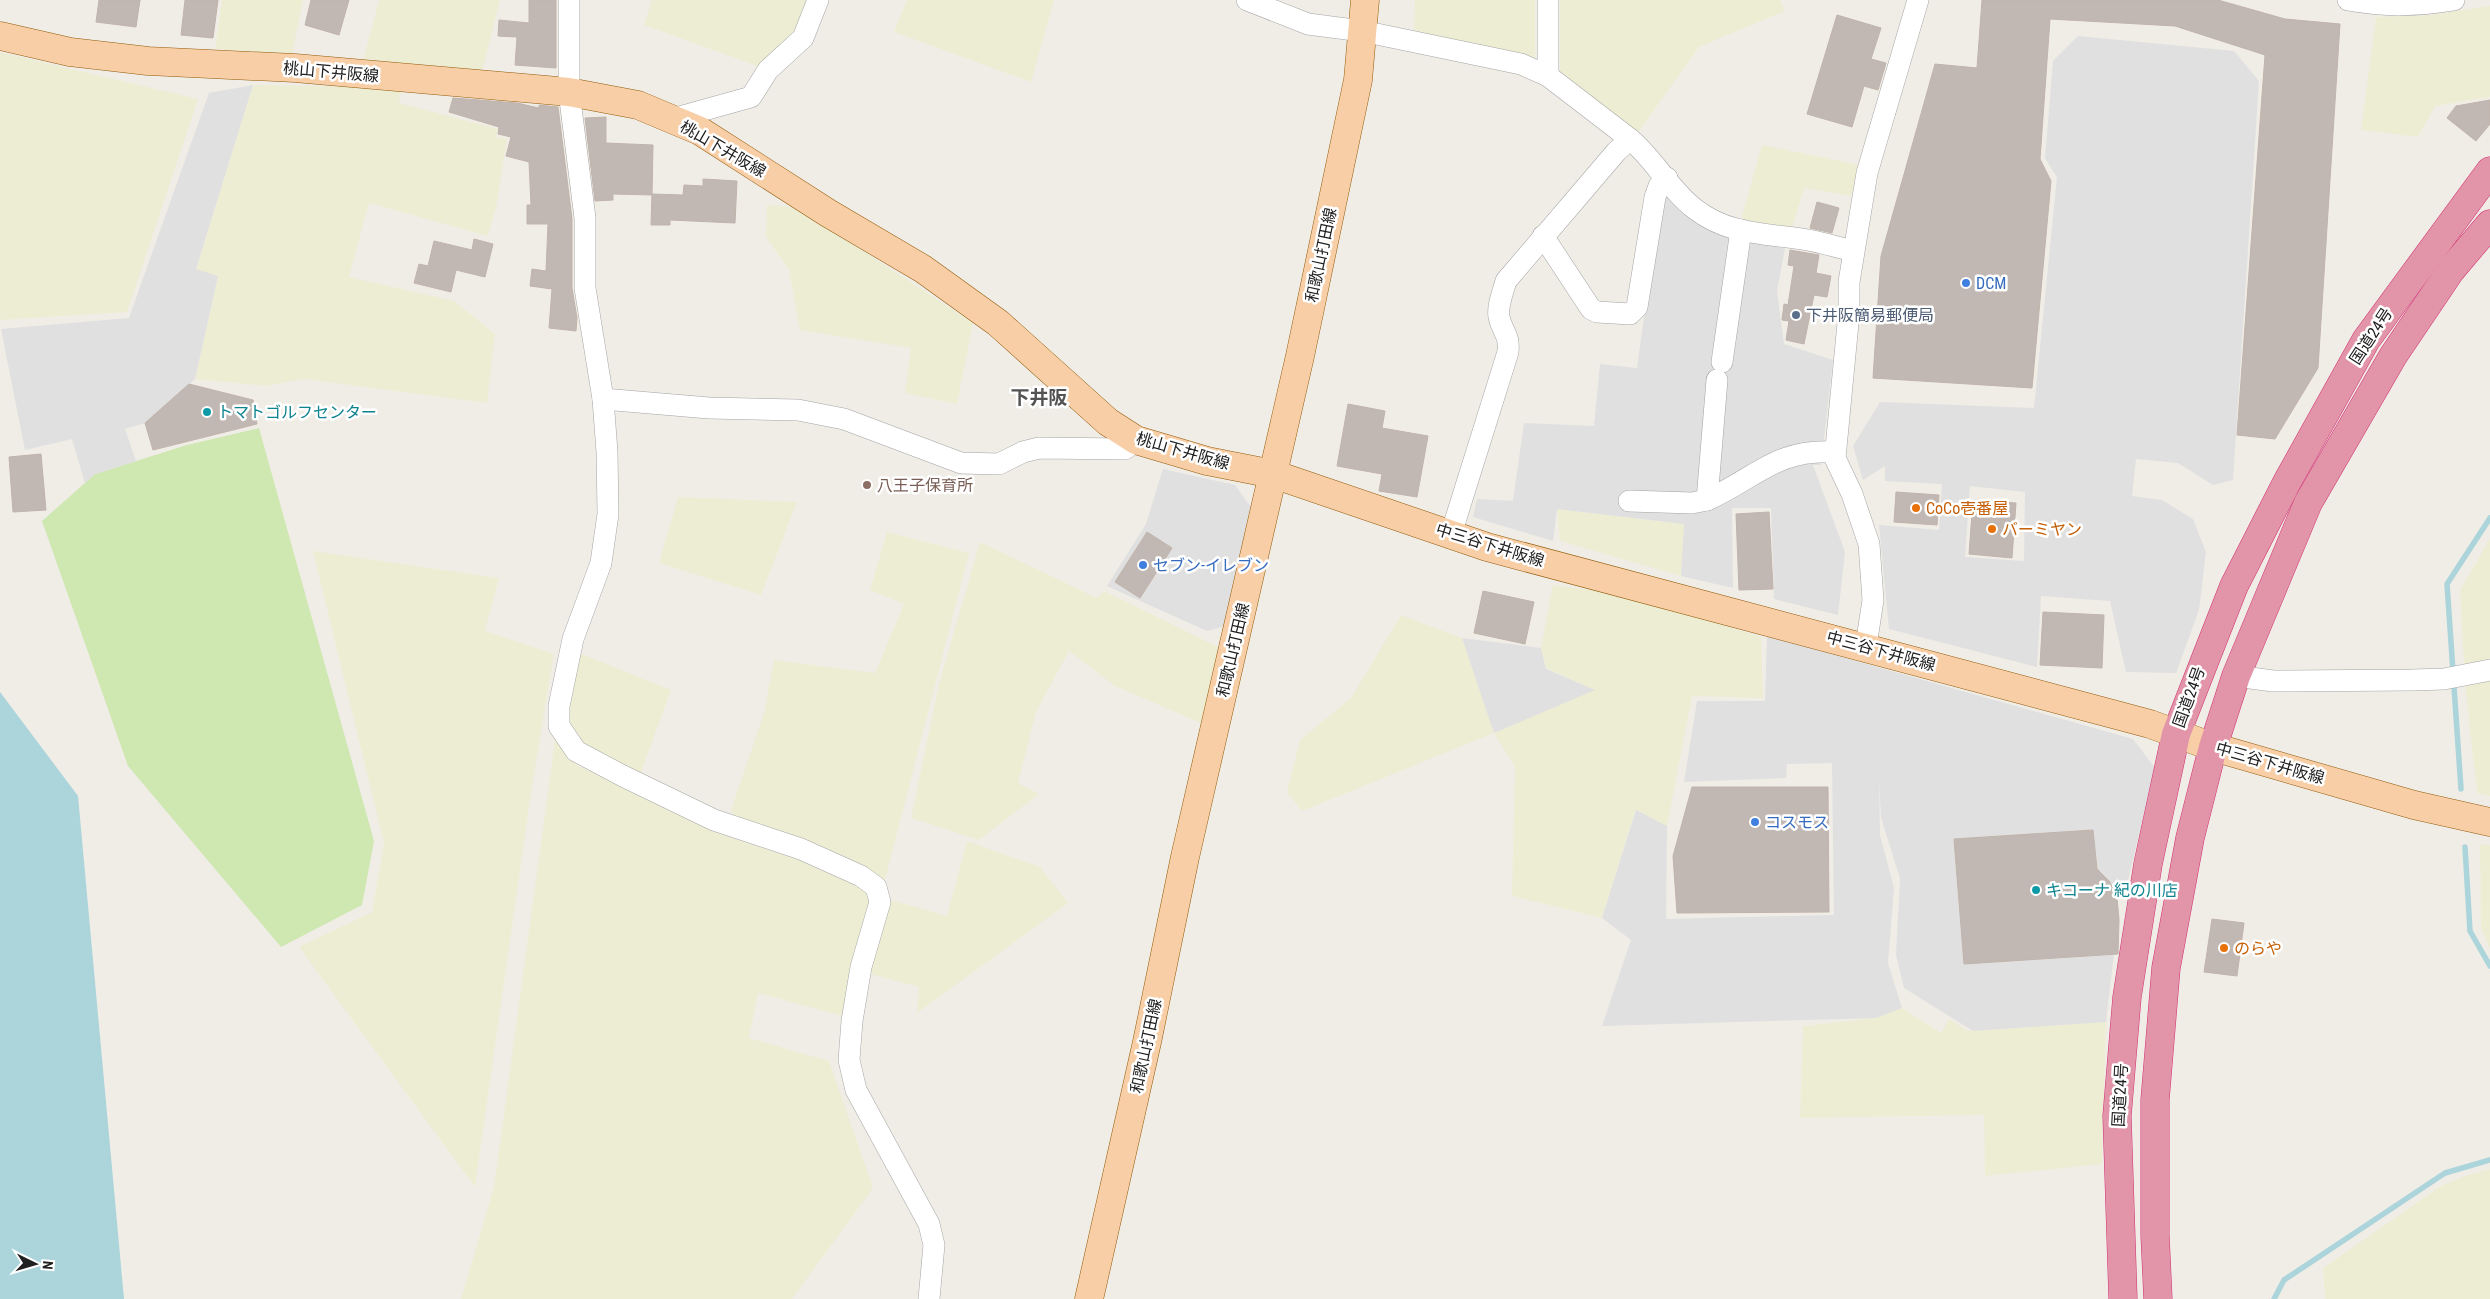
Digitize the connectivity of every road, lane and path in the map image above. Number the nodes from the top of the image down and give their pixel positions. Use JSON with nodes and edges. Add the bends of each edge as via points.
{"nodes":[{"id":1,"x":569,"y":0,"type":"edge"},
{"id":2,"x":818,"y":0,"type":"edge"},
{"id":3,"x":1247,"y":0,"type":"edge"},
{"id":4,"x":1365,"y":0,"type":"edge"},
{"id":5,"x":1548,"y":0,"type":"edge"},
{"id":6,"x":1918,"y":0,"type":"edge"},
{"id":7,"x":2348,"y":0,"type":"edge"},
{"id":8,"x":2446,"y":1,"type":"edge"},
{"id":9,"x":1362,"y":31,"type":"junction"},
{"id":10,"x":0,"y":36,"type":"edge"},
{"id":11,"x":1548,"y":76,"type":"junction"},
{"id":12,"x":569,"y":92,"type":"junction"},
{"id":13,"x":672,"y":119,"type":"junction"},
{"id":14,"x":1630,"y":139,"type":"junction"},
{"id":15,"x":2490,"y":171,"type":"edge"},
{"id":16,"x":1667,"y":178,"type":"junction"},
{"id":17,"x":2490,"y":224,"type":"edge"},
{"id":18,"x":1741,"y":230,"type":"junction"},
{"id":19,"x":1543,"y":236,"type":"junction"},
{"id":20,"x":1853,"y":251,"type":"junction"},
{"id":21,"x":603,"y":399,"type":"junction"},
{"id":22,"x":1136,"y":440,"type":"junction"},
{"id":23,"x":1835,"y":452,"type":"junction"},
{"id":24,"x":1273,"y":474,"type":"junction"},
{"id":25,"x":1707,"y":500,"type":"junction"},
{"id":26,"x":1629,"y":501,"type":"dead end"},
{"id":27,"x":1451,"y":534,"type":"junction"},
{"id":28,"x":1866,"y":646,"type":"junction"},
{"id":29,"x":2490,"y":670,"type":"edge"},
{"id":30,"x":2236,"y":676,"type":"junction"},
{"id":31,"x":2176,"y":734,"type":"junction"},
{"id":32,"x":2213,"y":747,"type":"junction"},
{"id":33,"x":2490,"y":822,"type":"edge"},
{"id":34,"x":929,"y":1299,"type":"edge"},
{"id":35,"x":1089,"y":1299,"type":"edge"},
{"id":36,"x":2123,"y":1299,"type":"edge"},
{"id":37,"x":2158,"y":1299,"type":"edge"}],
"edges":[{"from":1,"to":12,"type":"street"},
{"from":2,"to":13,"type":"street","via":[[802,38],[768,70],[751,97]]},
{"from":3,"to":9,"type":"street","via":[[1308,24]]},
{"from":4,"to":9,"type":"main road","name":"和歌山打田線"},
{"from":5,"to":11,"type":"street"},
{"from":6,"to":20,"type":"street","via":[[1867,173]]},
{"from":7,"to":8,"type":"street","via":[[2377,6]]},
{"from":9,"to":11,"type":"street","via":[[1521,64]]},
{"from":9,"to":24,"type":"main road","name":"和歌山打田線","via":[[1358,80]]},
{"from":10,"to":12,"type":"main road","name":"桃山下井阪線","via":[[70,52],[148,61],[294,68]]},
{"from":11,"to":14,"type":"street"},
{"from":12,"to":13,"type":"main road","name":"桃山下井阪線","via":[[638,105]]},
{"from":12,"to":21,"type":"street","via":[[585,218],[586,288]]},
{"from":13,"to":22,"type":"main road","name":"桃山下井阪線","via":[[700,131],[923,269],[998,323],[1108,422]]},
{"from":14,"to":16,"type":"street","via":[[1643,149]]},
{"from":14,"to":19,"type":"street"},
{"from":15,"to":31,"type":"highway","name":"国道24号","via":[[2388,310],[2352,366],[2287,482],[2234,586]]},
{"from":16,"to":18,"type":"street","via":[[1694,208],[1716,224]]},
{"from":16,"to":19,"type":"street","via":[[1655,197],[1637,307],[1630,314],[1590,309]]},
{"from":17,"to":30,"type":"highway","name":"国道24号","via":[[2451,270],[2393,356],[2308,503]]},
{"from":18,"to":20,"type":"street","via":[[1809,240]]},
{"from":18,"to":25,"type":"street","via":[[1720,371]]},
{"from":19,"to":27,"type":"street","via":[[1506,281],[1499,317],[1510,340],[1508,352]]},
{"from":20,"to":23,"type":"street"},
{"from":21,"to":22,"type":"street","via":[[709,408],[798,410],[844,419],[961,463],[999,464],[1039,448],[1125,449]]},
{"from":21,"to":34,"type":"street","via":[[608,514],[601,562],[573,639],[559,706],[559,726],[576,751],[623,776],[714,820],[801,849],[861,876],[876,887],[880,902],[860,967],[849,1060],[856,1090],[928,1224],[934,1245]]},
{"from":22,"to":24,"type":"main road","name":"桃山下井阪線","via":[[1207,462]]},
{"from":23,"to":25,"type":"street","via":[[1809,451],[1779,460]]},
{"from":23,"to":28,"type":"street","via":[[1869,544],[1872,600]]},
{"from":24,"to":27,"type":"main road","name":"中三谷下井阪線"},
{"from":24,"to":35,"type":"main road","name":"和歌山打田線","via":[[1187,848]]},
{"from":25,"to":26,"type":"street","via":[[1692,503]]},
{"from":27,"to":28,"type":"main road","name":"中三谷下井阪線","via":[[1487,547]]},
{"from":28,"to":31,"type":"main road","name":"中三谷下井阪線","via":[[2150,724]]},
{"from":29,"to":30,"type":"street","via":[[2444,678],[2273,681]]},
{"from":30,"to":32,"type":"highway","name":"国道24号"},
{"from":31,"to":32,"type":"main road","name":"中三谷下井阪線"},
{"from":31,"to":36,"type":"highway","name":"国道24号","via":[[2148,864],[2127,997],[2117,1116]]},
{"from":32,"to":33,"type":"main road","name":"中三谷下井阪線","via":[[2414,805]]},
{"from":32,"to":37,"type":"highway","name":"国道24号","via":[[2190,838],[2166,968],[2155,1100]]}]}
